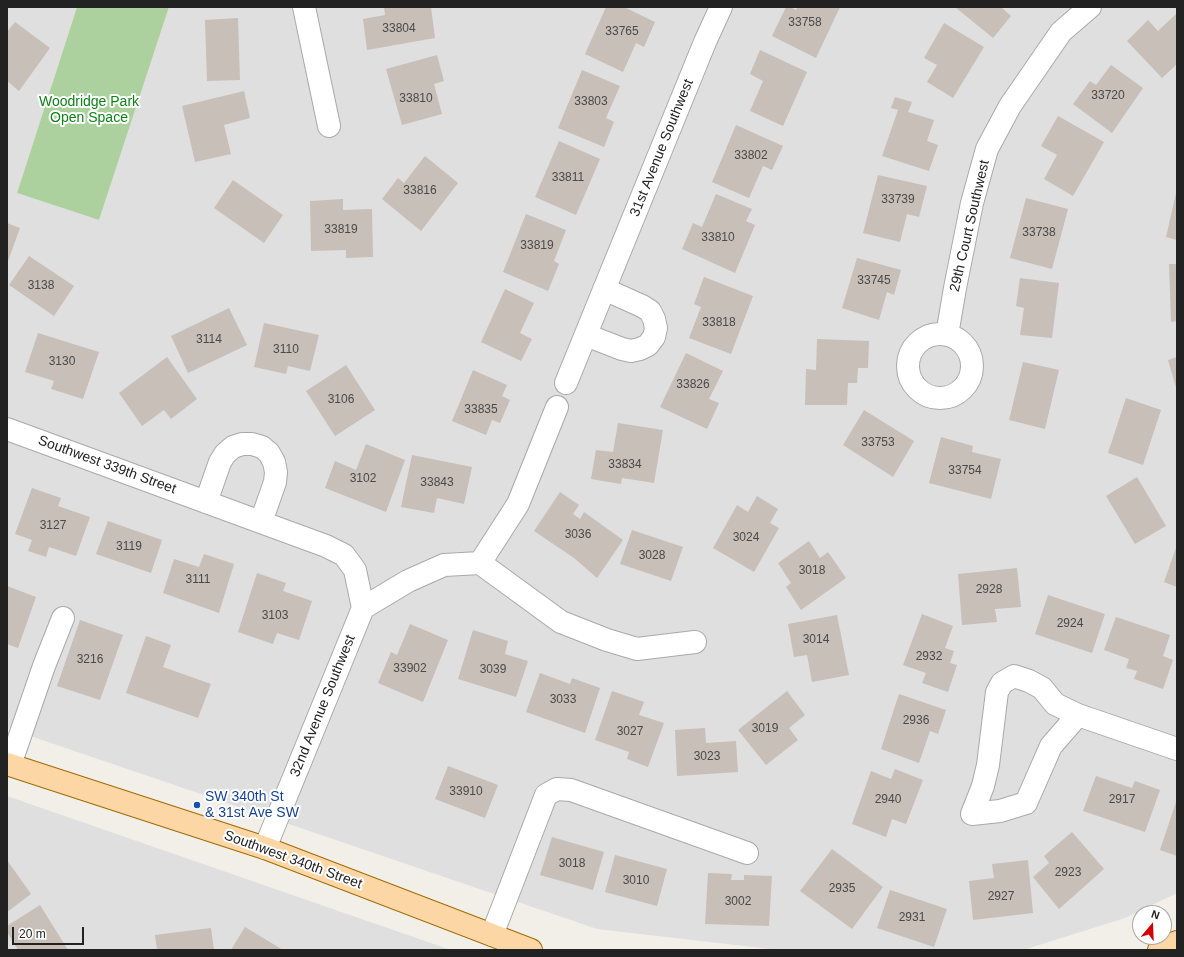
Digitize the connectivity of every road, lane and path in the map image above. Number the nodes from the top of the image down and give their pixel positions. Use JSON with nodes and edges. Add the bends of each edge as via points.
{"nodes":[{"id":1,"x":304,"y":7,"type":"edge"},
{"id":2,"x":721,"y":7,"type":"edge"},
{"id":3,"x":1090,"y":7,"type":"edge"},
{"id":4,"x":329,"y":126,"type":"dead end"},
{"id":5,"x":604,"y":289,"type":"junction"},
{"id":6,"x":586,"y":335,"type":"junction"},
{"id":7,"x":947,"y":335,"type":"dead end"},
{"id":8,"x":566,"y":383,"type":"dead end"},
{"id":9,"x":557,"y":407,"type":"dead end"},
{"id":10,"x":7,"y":428,"type":"edge"},
{"id":11,"x":206,"y":502,"type":"junction"},
{"id":12,"x":261,"y":522,"type":"junction"},
{"id":13,"x":480,"y":563,"type":"junction"},
{"id":14,"x":363,"y":608,"type":"junction"},
{"id":15,"x":63,"y":618,"type":"dead end"},
{"id":16,"x":695,"y":642,"type":"dead end"},
{"id":17,"x":1078,"y":715,"type":"junction"},
{"id":18,"x":1177,"y":749,"type":"edge"},
{"id":19,"x":9,"y":764,"type":"edge"},
{"id":20,"x":265,"y":848,"type":"junction"},
{"id":21,"x":747,"y":853,"type":"dead end"},
{"id":22,"x":492,"y":935,"type":"junction"},
{"id":23,"x":1177,"y":942,"type":"edge"},
{"id":24,"x":531,"y":950,"type":"edge"},
{"id":25,"x":1159,"y":950,"type":"edge"}],
"edges":[{"from":1,"to":4,"type":"street"},
{"from":2,"to":5,"type":"street","name":"31st Avenue Southwest"},
{"from":3,"to":7,"type":"street","name":"29th Court Southwest","via":[[1061,32],[1010,106],[988,149],[972,203]]},
{"from":5,"to":6,"type":"street","name":"31st Avenue Southwest"},
{"from":5,"to":6,"type":"street","via":[[650,311],[656,328],[654,337],[648,345],[631,351]]},
{"from":6,"to":8,"type":"street","name":"31st Avenue Southwest"},
{"from":9,"to":13,"type":"street","via":[[518,504]]},
{"from":10,"to":11,"type":"street","name":"Southwest 339th Street"},
{"from":11,"to":12,"type":"street","name":"Southwest 339th Street"},
{"from":11,"to":12,"type":"street","via":[[225,454],[242,444],[262,447],[272,458],[276,472]]},
{"from":12,"to":14,"type":"street","name":"Southwest 339th Street","via":[[344,555],[354,570]]},
{"from":13,"to":14,"type":"street","via":[[444,565],[408,581]]},
{"from":13,"to":16,"type":"street","via":[[562,622],[607,640],[637,649]]},
{"from":14,"to":20,"type":"street","name":"32nd Avenue Southwest"},
{"from":15,"to":19,"type":"street"},
{"from":17,"to":17,"type":"street","via":[[1055,704],[1042,688],[1029,681],[1014,676],[1002,683],[997,692],[988,765],[972,814],[1000,811],[1026,803],[1051,746]]},
{"from":17,"to":18,"type":"street"},
{"from":19,"to":20,"type":"main road","name":"Southwest 340th Street"},
{"from":20,"to":22,"type":"main road","name":"Southwest 340th Street"},
{"from":21,"to":22,"type":"street","via":[[571,790],[557,789],[546,794]]},
{"from":22,"to":24,"type":"main road","name":"Southwest 340th Street"},
{"from":23,"to":25,"type":"main road"}]}
